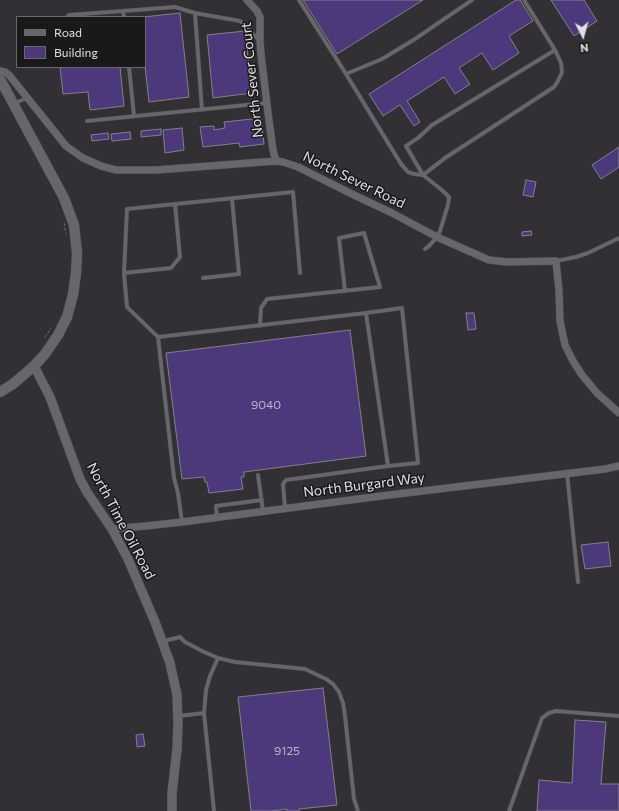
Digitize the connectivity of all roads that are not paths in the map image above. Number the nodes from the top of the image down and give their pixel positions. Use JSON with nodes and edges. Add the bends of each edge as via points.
{"nodes":[{"id":1,"x":247,"y":0,"type":"edge"},
{"id":2,"x":299,"y":0,"type":"edge"},
{"id":3,"x":472,"y":0,"type":"edge"},
{"id":4,"x":524,"y":0,"type":"edge"},
{"id":5,"x":123,"y":11,"type":"junction"},
{"id":6,"x":195,"y":13,"type":"junction"},
{"id":7,"x":68,"y":16,"type":"edge"},
{"id":8,"x":124,"y":16,"type":"edge"},
{"id":9,"x":260,"y":41,"type":"junction"},
{"id":10,"x":556,"y":50,"type":"junction"},
{"id":11,"x":129,"y":68,"type":"edge"},
{"id":12,"x":0,"y":71,"type":"edge"},
{"id":13,"x":346,"y":74,"type":"junction"},
{"id":14,"x":0,"y":79,"type":"edge"},
{"id":15,"x":27,"y":98,"type":"junction"},
{"id":16,"x":266,"y":103,"type":"junction"},
{"id":17,"x":14,"y":104,"type":"junction"},
{"id":18,"x":202,"y":110,"type":"junction"},
{"id":19,"x":134,"y":116,"type":"junction"},
{"id":20,"x":87,"y":121,"type":"dead end"},
{"id":21,"x":276,"y":161,"type":"junction"},
{"id":22,"x":423,"y":175,"type":"junction"},
{"id":23,"x":232,"y":198,"type":"junction"},
{"id":24,"x":175,"y":204,"type":"junction"},
{"id":25,"x":437,"y":237,"type":"junction"},
{"id":26,"x":619,"y":238,"type":"edge"},
{"id":27,"x":425,"y":249,"type":"dead end"},
{"id":28,"x":556,"y":261,"type":"junction"},
{"id":29,"x":124,"y":273,"type":"junction"},
{"id":30,"x":300,"y":273,"type":"dead end"},
{"id":31,"x":203,"y":278,"type":"dead end"},
{"id":32,"x":345,"y":291,"type":"junction"},
{"id":33,"x":366,"y":313,"type":"junction"},
{"id":34,"x":260,"y":326,"type":"junction"},
{"id":35,"x":158,"y":337,"type":"junction"},
{"id":36,"x":34,"y":366,"type":"junction"},
{"id":37,"x":0,"y":392,"type":"edge"},
{"id":38,"x":619,"y":413,"type":"edge"},
{"id":39,"x":388,"y":466,"type":"junction"},
{"id":40,"x":619,"y":466,"type":"edge"},
{"id":41,"x":567,"y":473,"type":"junction"},
{"id":42,"x":258,"y":474,"type":"dead end"},
{"id":43,"x":262,"y":500,"type":"junction"},
{"id":44,"x":286,"y":508,"type":"junction"},
{"id":45,"x":263,"y":511,"type":"junction"},
{"id":46,"x":217,"y":518,"type":"junction"},
{"id":47,"x":182,"y":522,"type":"junction"},
{"id":48,"x":112,"y":529,"type":"junction"},
{"id":49,"x":578,"y":582,"type":"dead end"},
{"id":50,"x":162,"y":641,"type":"junction"},
{"id":51,"x":218,"y":658,"type":"junction"},
{"id":52,"x":204,"y":713,"type":"junction"},
{"id":53,"x":178,"y":716,"type":"junction"},
{"id":54,"x":619,"y":716,"type":"edge"},
{"id":55,"x":172,"y":811,"type":"edge"},
{"id":56,"x":214,"y":811,"type":"edge"},
{"id":57,"x":358,"y":811,"type":"edge"},
{"id":58,"x":510,"y":811,"type":"edge"}],
"edges":[{"from":1,"to":9,"type":"street","name":"North Sever Court","via":[[260,17]]},
{"from":2,"to":13,"type":"lane"},
{"from":3,"to":13,"type":"lane","via":[[415,40],[382,59]]},
{"from":4,"to":10,"type":"lane"},
{"from":5,"to":6,"type":"lane","via":[[175,8]]},
{"from":5,"to":7,"type":"lane"},
{"from":5,"to":8,"type":"lane"},
{"from":6,"to":9,"type":"lane","via":[[240,21]]},
{"from":6,"to":18,"type":"lane"},
{"from":9,"to":16,"type":"street","name":"North Sever Court"},
{"from":10,"to":22,"type":"lane","via":[[562,72],[554,87]]},
{"from":10,"to":22,"type":"lane","via":[[432,125],[406,146]]},
{"from":11,"to":19,"type":"lane"},
{"from":12,"to":15,"type":"street","name":"North Sever Road","via":[[9,75]]},
{"from":13,"to":22,"type":"lane","via":[[401,164],[408,172]]},
{"from":14,"to":17,"type":"main road"},
{"from":15,"to":17,"type":"lane"},
{"from":15,"to":21,"type":"street","name":"North Sever Road","via":[[66,146],[83,158],[116,170],[156,170]]},
{"from":16,"to":18,"type":"lane"},
{"from":16,"to":21,"type":"street","name":"North Sever Court"},
{"from":17,"to":36,"type":"main road","via":[[64,198],[74,225],[77,245],[76,278],[67,317],[53,343]]},
{"from":18,"to":19,"type":"lane"},
{"from":19,"to":20,"type":"lane"},
{"from":21,"to":25,"type":"street","name":"North Sever Road","via":[[298,167]]},
{"from":22,"to":25,"type":"lane","via":[[449,197],[446,216]]},
{"from":23,"to":24,"type":"lane"},
{"from":23,"to":30,"type":"lane","via":[[293,192]]},
{"from":23,"to":31,"type":"lane","via":[[239,274]]},
{"from":24,"to":29,"type":"lane","via":[[127,209]]},
{"from":24,"to":29,"type":"lane","via":[[180,257],[170,268]]},
{"from":25,"to":27,"type":"lane"},
{"from":25,"to":28,"type":"street","name":"North Sever Road","via":[[489,260]]},
{"from":26,"to":28,"type":"lane","via":[[588,253]]},
{"from":28,"to":38,"type":"street","via":[[560,321],[565,345],[582,375]]},
{"from":29,"to":35,"type":"lane","via":[[127,307]]},
{"from":32,"to":32,"type":"lane","via":[[380,287],[364,233],[339,238]]},
{"from":32,"to":34,"type":"lane","via":[[267,299],[261,308]]},
{"from":33,"to":34,"type":"lane"},
{"from":33,"to":39,"type":"lane"},
{"from":33,"to":39,"type":"lane","via":[[402,308],[418,463]]},
{"from":34,"to":35,"type":"lane"},
{"from":35,"to":47,"type":"lane","via":[[174,478]]},
{"from":36,"to":37,"type":"main road"},
{"from":36,"to":48,"type":"street","name":"North Time Oil Road","via":[[50,397],[80,479]]},
{"from":39,"to":44,"type":"lane","via":[[286,480],[282,484]]},
{"from":40,"to":41,"type":"street","name":"North Burgard Way"},
{"from":41,"to":44,"type":"street","name":"North Burgard Way"},
{"from":41,"to":49,"type":"lane"},
{"from":42,"to":43,"type":"lane"},
{"from":43,"to":45,"type":"lane"},
{"from":43,"to":46,"type":"lane","via":[[216,506]]},
{"from":44,"to":45,"type":"street","name":"North Burgard Way"},
{"from":45,"to":46,"type":"street","name":"North Burgard Way"},
{"from":46,"to":47,"type":"street","name":"North Burgard Way"},
{"from":47,"to":48,"type":"street","name":"North Burgard Way"},
{"from":48,"to":50,"type":"street","name":"North Time Oil Road","via":[[131,565]]},
{"from":50,"to":51,"type":"lane","via":[[180,637]]},
{"from":50,"to":53,"type":"street","name":"North Time Oil Road","via":[[174,679]]},
{"from":51,"to":52,"type":"lane","via":[[206,690]]},
{"from":51,"to":57,"type":"lane","via":[[305,670],[333,684],[343,703],[354,799]]},
{"from":52,"to":53,"type":"lane"},
{"from":52,"to":56,"type":"lane"},
{"from":53,"to":55,"type":"street","name":"North Time Oil Road"},
{"from":54,"to":58,"type":"lane","via":[[556,711],[542,718]]}]}
